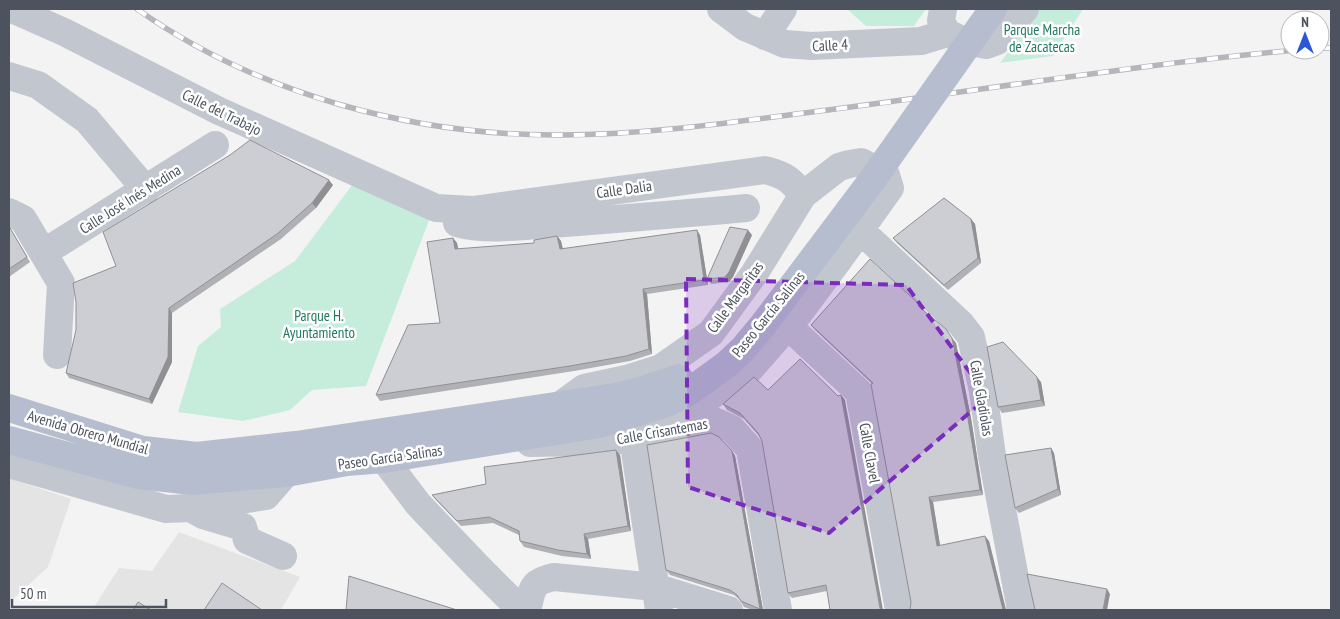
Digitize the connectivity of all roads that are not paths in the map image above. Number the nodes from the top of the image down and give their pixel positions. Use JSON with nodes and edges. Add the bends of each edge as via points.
{"nodes":[{"id":1,"x":12,"y":9,"type":"edge"},
{"id":2,"x":721,"y":9,"type":"edge"},
{"id":3,"x":783,"y":9,"type":"edge"},
{"id":4,"x":976,"y":9,"type":"edge"},
{"id":5,"x":993,"y":9,"type":"edge"},
{"id":6,"x":1025,"y":9,"type":"edge"},
{"id":7,"x":945,"y":21,"type":"edge"},
{"id":8,"x":765,"y":36,"type":"junction"},
{"id":9,"x":9,"y":76,"type":"edge"},
{"id":10,"x":215,"y":145,"type":"dead end"},
{"id":11,"x":146,"y":190,"type":"junction"},
{"id":12,"x":802,"y":195,"type":"junction"},
{"id":13,"x":436,"y":208,"type":"junction"},
{"id":14,"x":746,"y":208,"type":"dead end"},
{"id":15,"x":9,"y":212,"type":"edge"},
{"id":16,"x":860,"y":230,"type":"junction"},
{"id":17,"x":43,"y":253,"type":"junction"},
{"id":18,"x":788,"y":326,"type":"junction"},
{"id":19,"x":57,"y":355,"type":"dead end"},
{"id":20,"x":684,"y":384,"type":"junction"},
{"id":21,"x":561,"y":405,"type":"junction"},
{"id":22,"x":9,"y":408,"type":"edge"},
{"id":23,"x":599,"y":424,"type":"junction"},
{"id":24,"x":633,"y":438,"type":"junction"},
{"id":25,"x":9,"y":440,"type":"edge"},
{"id":26,"x":504,"y":440,"type":"junction"},
{"id":27,"x":384,"y":459,"type":"junction"},
{"id":28,"x":9,"y":464,"type":"edge"},
{"id":29,"x":195,"y":468,"type":"junction"},
{"id":30,"x":286,"y":473,"type":"junction"},
{"id":31,"x":190,"y":508,"type":"junction"},
{"id":32,"x":282,"y":556,"type":"dead end"},
{"id":33,"x":657,"y":599,"type":"edge"},
{"id":34,"x":526,"y":610,"type":"edge"},
{"id":35,"x":729,"y":610,"type":"edge"},
{"id":36,"x":778,"y":610,"type":"edge"},
{"id":37,"x":899,"y":610,"type":"edge"},
{"id":38,"x":1021,"y":610,"type":"edge"}],
"edges":[{"from":1,"to":13,"type":"street","name":"Calle del Trabajo","via":[[219,111]]},
{"from":2,"to":8,"type":"street","name":"Calle 4","via":[[744,27]]},
{"from":3,"to":8,"type":"street"},
{"from":4,"to":20,"type":"main road","name":"Paseo García Salinas","via":[[746,326]]},
{"from":5,"to":20,"type":"main road","name":"Paseo García Salinas","bridge":true,"via":[[870,183],[748,343],[727,364]]},
{"from":6,"to":7,"type":"street","via":[[997,41],[986,45],[965,41]]},
{"from":7,"to":8,"type":"street","name":"Calle 4","via":[[921,41],[811,46],[785,44]]},
{"from":9,"to":11,"type":"street","via":[[38,85],[87,120]]},
{"from":10,"to":11,"type":"street","name":"Calle José Inés Medina"},
{"from":11,"to":17,"type":"street","name":"Calle José Inés Medina"},
{"from":12,"to":13,"type":"street","name":"Calle Dalia","via":[[792,180],[765,170],[473,210]]},
{"from":12,"to":16,"type":"street","via":[[849,164],[861,162],[886,175],[890,188]]},
{"from":12,"to":21,"type":"street","name":"Calle Margaritas","via":[[754,274],[712,333],[661,368],[626,380],[584,388]]},
{"from":13,"to":14,"type":"street","via":[[450,220],[467,226],[514,226]]},
{"from":15,"to":17,"type":"street","via":[[23,219]]},
{"from":16,"to":18,"type":"street"},
{"from":16,"to":38,"type":"street","name":"Calle Gladiolas","via":[[972,337]]},
{"from":17,"to":19,"type":"street","via":[[61,283]]},
{"from":18,"to":23,"type":"street","via":[[750,369],[692,409],[640,426]]},
{"from":18,"to":37,"type":"street","name":"Calle Clavel","via":[[859,392]]},
{"from":20,"to":21,"type":"main road","name":"Paseo García Salinas"},
{"from":20,"to":23,"type":"main road","name":"Paseo García Salinas","via":[[667,403]]},
{"from":21,"to":29,"type":"main road","name":"Paseo García Salinas","via":[[296,445]]},
{"from":22,"to":29,"type":"main road","name":"Avenida Obrero Mundial"},
{"from":23,"to":26,"type":"main road","name":"Paseo García Salinas"},
{"from":24,"to":26,"type":"street","name":"Calle Crisantemas","via":[[550,443]]},
{"from":24,"to":33,"type":"street"},
{"from":24,"to":36,"type":"street","name":"Calle Crisantemas","via":[[714,421],[732,429],[750,449]]},
{"from":25,"to":29,"type":"main road","name":"Avenida Obrero Mundial","via":[[138,475]]},
{"from":26,"to":27,"type":"main road","name":"Paseo García Salinas"},
{"from":27,"to":30,"type":"main road","name":"Paseo García Salinas"},
{"from":27,"to":34,"type":"street","via":[[418,504],[484,574]]},
{"from":28,"to":31,"type":"street","via":[[166,509]]},
{"from":29,"to":30,"type":"main road","name":"Paseo García Salinas"},
{"from":30,"to":31,"type":"street","via":[[266,496]]},
{"from":31,"to":32,"type":"street","via":[[242,527],[247,540]]},
{"from":33,"to":34,"type":"street","via":[[554,577],[533,585]]},
{"from":33,"to":35,"type":"street"}]}
